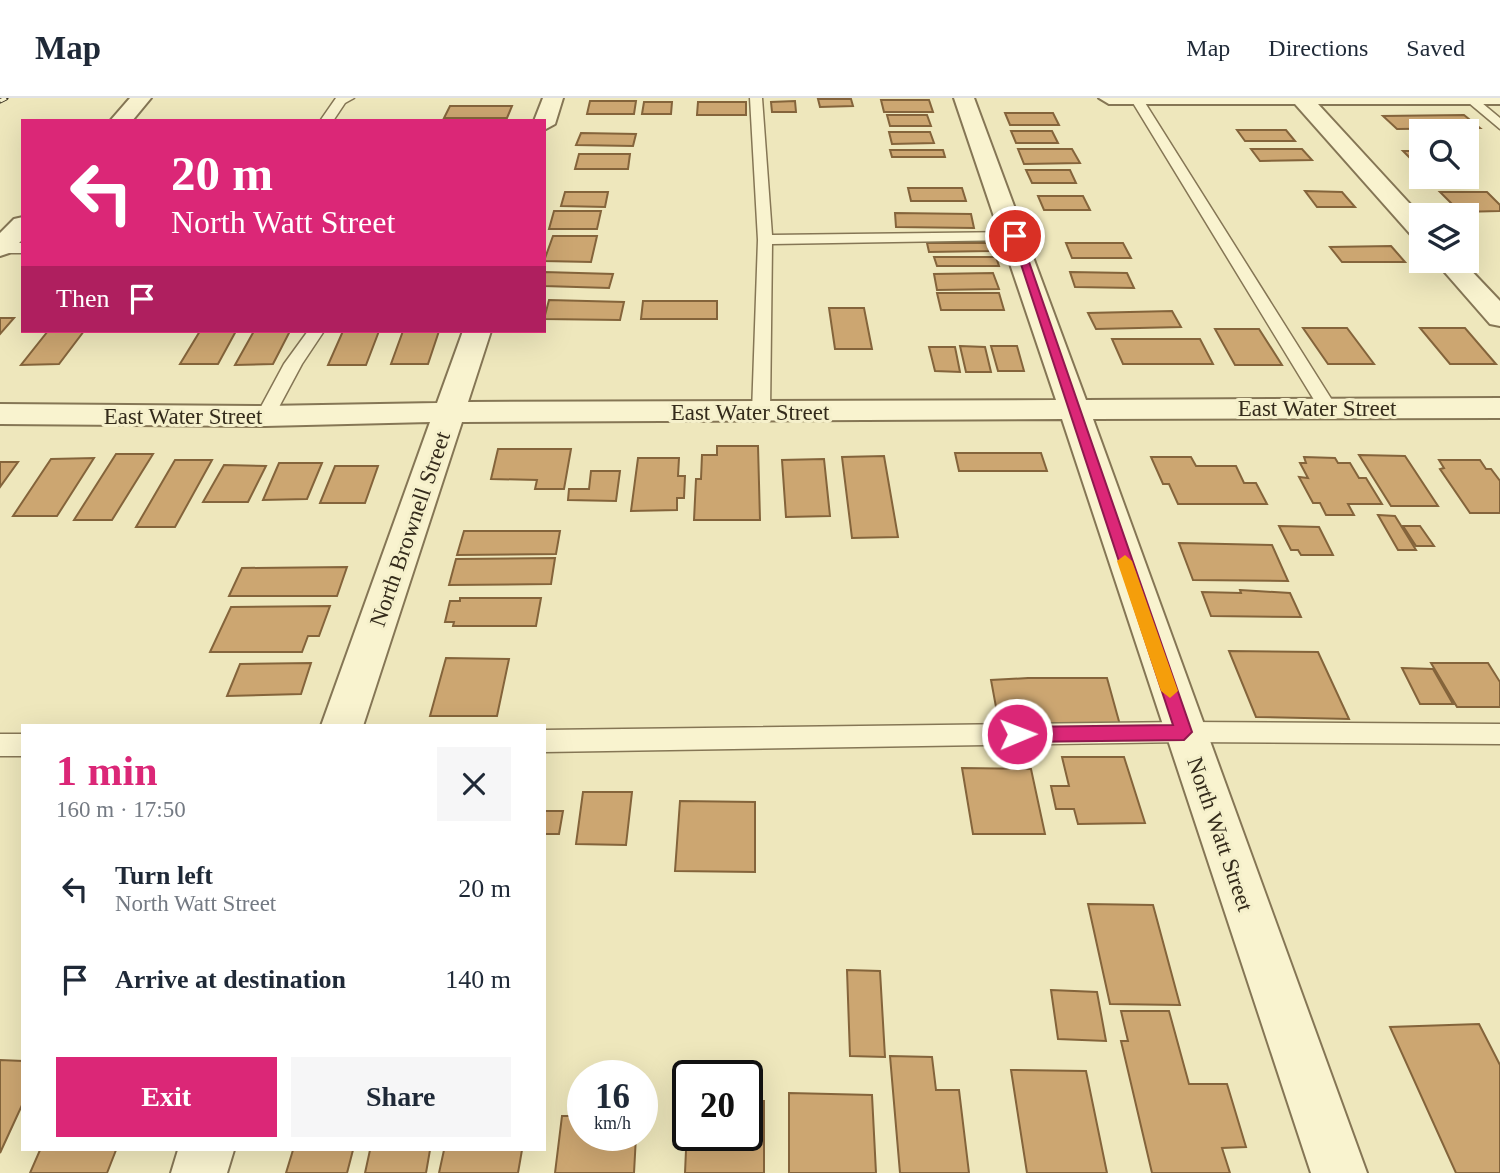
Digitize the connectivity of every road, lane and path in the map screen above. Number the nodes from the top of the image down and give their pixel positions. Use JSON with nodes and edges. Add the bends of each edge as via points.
{"nodes":[{"id":1,"x":141,"y":98,"type":"edge"},
{"id":2,"x":348,"y":98,"type":"edge"},
{"id":3,"x":553,"y":98,"type":"edge"},
{"id":4,"x":756,"y":98,"type":"edge"},
{"id":5,"x":964,"y":98,"type":"edge"},
{"id":6,"x":1109,"y":98,"type":"edge"},
{"id":7,"x":1136,"y":98,"type":"edge"},
{"id":8,"x":1301,"y":98,"type":"edge"},
{"id":9,"x":1469,"y":98,"type":"edge"},
{"id":10,"x":1500,"y":98,"type":"edge"},
{"id":11,"x":122,"y":119,"type":"edge"},
{"id":12,"x":327,"y":119,"type":"edge"},
{"id":13,"x":546,"y":119,"type":"edge"},
{"id":14,"x":1500,"y":125,"type":"edge"},
{"id":15,"x":1409,"y":218,"type":"edge"},
{"id":16,"x":21,"y":226,"type":"edge"},
{"id":17,"x":1015,"y":236,"type":"junction"},
{"id":18,"x":765,"y":240,"type":"junction"},
{"id":19,"x":0,"y":248,"type":"edge"},
{"id":20,"x":21,"y":248,"type":"edge"},
{"id":21,"x":1459,"y":273,"type":"edge"},
{"id":22,"x":1500,"y":318,"type":"edge"},
{"id":23,"x":315,"y":333,"type":"edge"},
{"id":24,"x":476,"y":333,"type":"edge"},
{"id":25,"x":1328,"y":408,"type":"junction"},
{"id":26,"x":1500,"y":408,"type":"edge"},
{"id":27,"x":1073,"y":409,"type":"junction"},
{"id":28,"x":449,"y":412,"type":"junction"},
{"id":29,"x":761,"y":413,"type":"junction"},
{"id":30,"x":0,"y":414,"type":"edge"},
{"id":31,"x":265,"y":416,"type":"junction"},
{"id":32,"x":343,"y":724,"type":"edge"},
{"id":33,"x":1184,"y":732,"type":"junction"},
{"id":34,"x":1500,"y":734,"type":"edge"},
{"id":35,"x":546,"y":740,"type":"edge"},
{"id":36,"x":0,"y":745,"type":"edge"},
{"id":37,"x":21,"y":745,"type":"edge"},
{"id":38,"x":206,"y":1151,"type":"edge"},
{"id":39,"x":199,"y":1173,"type":"edge"},
{"id":40,"x":1339,"y":1173,"type":"edge"}],
"edges":[{"from":1,"to":11,"type":"street"},
{"from":2,"to":12,"type":"lane","via":[[341,100]]},
{"from":3,"to":13,"type":"street"},
{"from":4,"to":18,"type":"lane"},
{"from":5,"to":17,"type":"street","name":"North Watt Street"},
{"from":6,"to":7,"type":"street"},
{"from":7,"to":8,"type":"street"},
{"from":7,"to":25,"type":"lane"},
{"from":8,"to":9,"type":"street"},
{"from":8,"to":15,"type":"street"},
{"from":9,"to":10,"type":"street"},
{"from":9,"to":14,"type":"lane"},
{"from":16,"to":19,"type":"street"},
{"from":17,"to":18,"type":"lane"},
{"from":17,"to":27,"type":"street","name":"North Watt Street"},
{"from":18,"to":29,"type":"lane"},
{"from":19,"to":20,"type":"lane"},
{"from":21,"to":22,"type":"street"},
{"from":23,"to":31,"type":"lane"},
{"from":24,"to":28,"type":"street","name":"North Brownell Street"},
{"from":25,"to":26,"type":"street","name":"East Water Street"},
{"from":25,"to":27,"type":"street","name":"East Water Street"},
{"from":27,"to":29,"type":"street","name":"East Water Street"},
{"from":27,"to":33,"type":"street","name":"North Watt Street"},
{"from":28,"to":29,"type":"street","name":"East Water Street"},
{"from":28,"to":31,"type":"street","name":"East Water Street"},
{"from":28,"to":32,"type":"street","name":"North Brownell Street"},
{"from":30,"to":31,"type":"street","name":"East Water Street"},
{"from":33,"to":34,"type":"lane"},
{"from":33,"to":35,"type":"lane"},
{"from":33,"to":40,"type":"street","name":"North Watt Street"},
{"from":36,"to":37,"type":"lane"},
{"from":38,"to":39,"type":"street"}]}
